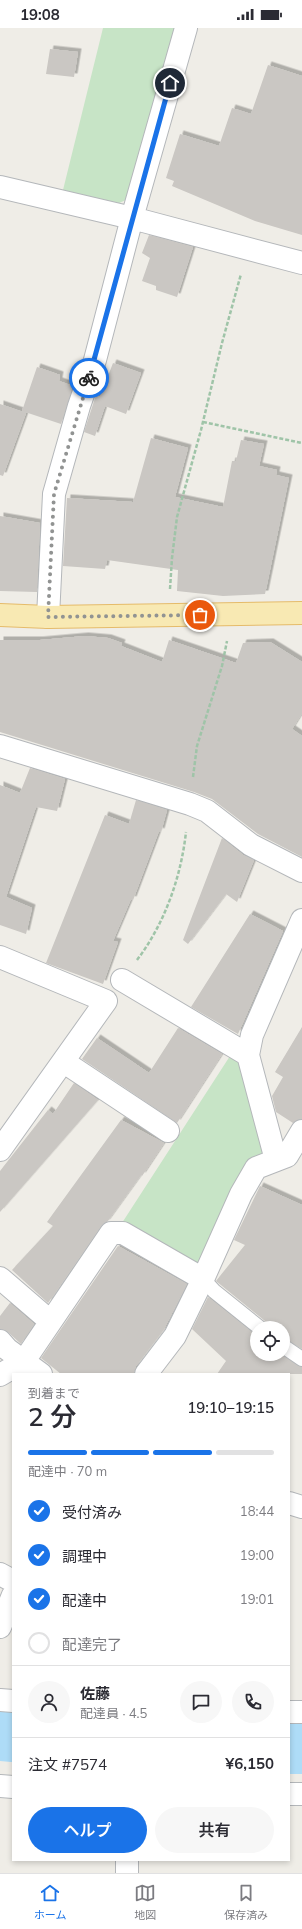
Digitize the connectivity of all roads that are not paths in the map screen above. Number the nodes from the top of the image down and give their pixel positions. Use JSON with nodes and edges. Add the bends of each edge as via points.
{"nodes":[{"id":1,"x":186,"y":28,"type":"edge"},
{"id":2,"x":0,"y":187,"type":"edge"},
{"id":3,"x":132,"y":218,"type":"junction"},
{"id":4,"x":302,"y":263,"type":"edge"},
{"id":5,"x":302,"y":613,"type":"edge"},
{"id":6,"x":0,"y":615,"type":"edge"},
{"id":7,"x":48,"y":617,"type":"junction"},
{"id":8,"x":0,"y":746,"type":"edge"},
{"id":9,"x":302,"y":871,"type":"edge"},
{"id":10,"x":302,"y":920,"type":"edge"},
{"id":11,"x":0,"y":958,"type":"edge"},
{"id":12,"x":122,"y":980,"type":"dead end"},
{"id":13,"x":248,"y":1055,"type":"junction"},
{"id":14,"x":64,"y":1062,"type":"junction"},
{"id":15,"x":168,"y":1131,"type":"dead end"},
{"id":16,"x":302,"y":1131,"type":"edge"},
{"id":17,"x":0,"y":1150,"type":"edge"},
{"id":18,"x":288,"y":1159,"type":"edge"},
{"id":19,"x":0,"y":1278,"type":"edge"},
{"id":20,"x":203,"y":1279,"type":"junction"},
{"id":21,"x":50,"y":1321,"type":"junction"},
{"id":22,"x":252,"y":1321,"type":"edge"},
{"id":23,"x":0,"y":1342,"type":"edge"},
{"id":24,"x":290,"y":1351,"type":"edge"},
{"id":25,"x":302,"y":1359,"type":"edge"},
{"id":26,"x":24,"y":1361,"type":"junction"},
{"id":27,"x":40,"y":1373,"type":"edge"},
{"id":28,"x":147,"y":1373,"type":"edge"},
{"id":29,"x":0,"y":1375,"type":"edge"},
{"id":30,"x":290,"y":1503,"type":"edge"},
{"id":31,"x":302,"y":1507,"type":"edge"},
{"id":32,"x":0,"y":1574,"type":"edge"},
{"id":33,"x":12,"y":1580,"type":"edge"},
{"id":34,"x":12,"y":1597,"type":"edge"},
{"id":35,"x":0,"y":1627,"type":"edge"},
{"id":36,"x":0,"y":1700,"type":"edge"},
{"id":37,"x":12,"y":1701,"type":"edge"},
{"id":38,"x":290,"y":1712,"type":"edge"},
{"id":39,"x":302,"y":1712,"type":"edge"},
{"id":40,"x":0,"y":1786,"type":"edge"},
{"id":41,"x":12,"y":1787,"type":"edge"},
{"id":42,"x":290,"y":1794,"type":"edge"},
{"id":43,"x":302,"y":1794,"type":"edge"},
{"id":44,"x":127,"y":1861,"type":"edge"},
{"id":45,"x":127,"y":1873,"type":"edge"}],
"edges":[{"from":1,"to":3,"type":"street"},
{"from":2,"to":3,"type":"street"},
{"from":3,"to":4,"type":"street"},
{"from":3,"to":7,"type":"street","via":[[95,360],[54,494]]},
{"from":5,"to":7,"type":"main road"},
{"from":6,"to":7,"type":"main road"},
{"from":8,"to":9,"type":"street","via":[[201,808],[251,845]]},
{"from":10,"to":13,"type":"street","via":[[252,1035]]},
{"from":11,"to":14,"type":"street","via":[[106,1001]]},
{"from":12,"to":13,"type":"street"},
{"from":13,"to":18,"type":"street"},
{"from":14,"to":15,"type":"street"},
{"from":14,"to":17,"type":"street"},
{"from":16,"to":18,"type":"street"},
{"from":18,"to":20,"type":"street","via":[[256,1168],[241,1194]]},
{"from":19,"to":21,"type":"street"},
{"from":20,"to":21,"type":"street","via":[[124,1233],[111,1233]]},
{"from":20,"to":22,"type":"lane"},
{"from":20,"to":28,"type":"street","via":[[175,1336]]},
{"from":21,"to":26,"type":"street"},
{"from":23,"to":26,"type":"street"},
{"from":24,"to":25,"type":"lane"},
{"from":26,"to":27,"type":"street"},
{"from":26,"to":29,"type":"street"},
{"from":30,"to":31,"type":"street"},
{"from":32,"to":33,"type":"street"},
{"from":34,"to":35,"type":"street"},
{"from":36,"to":37,"type":"street"},
{"from":38,"to":39,"type":"street"},
{"from":40,"to":41,"type":"street"},
{"from":42,"to":43,"type":"street"},
{"from":44,"to":45,"type":"street"}]}
